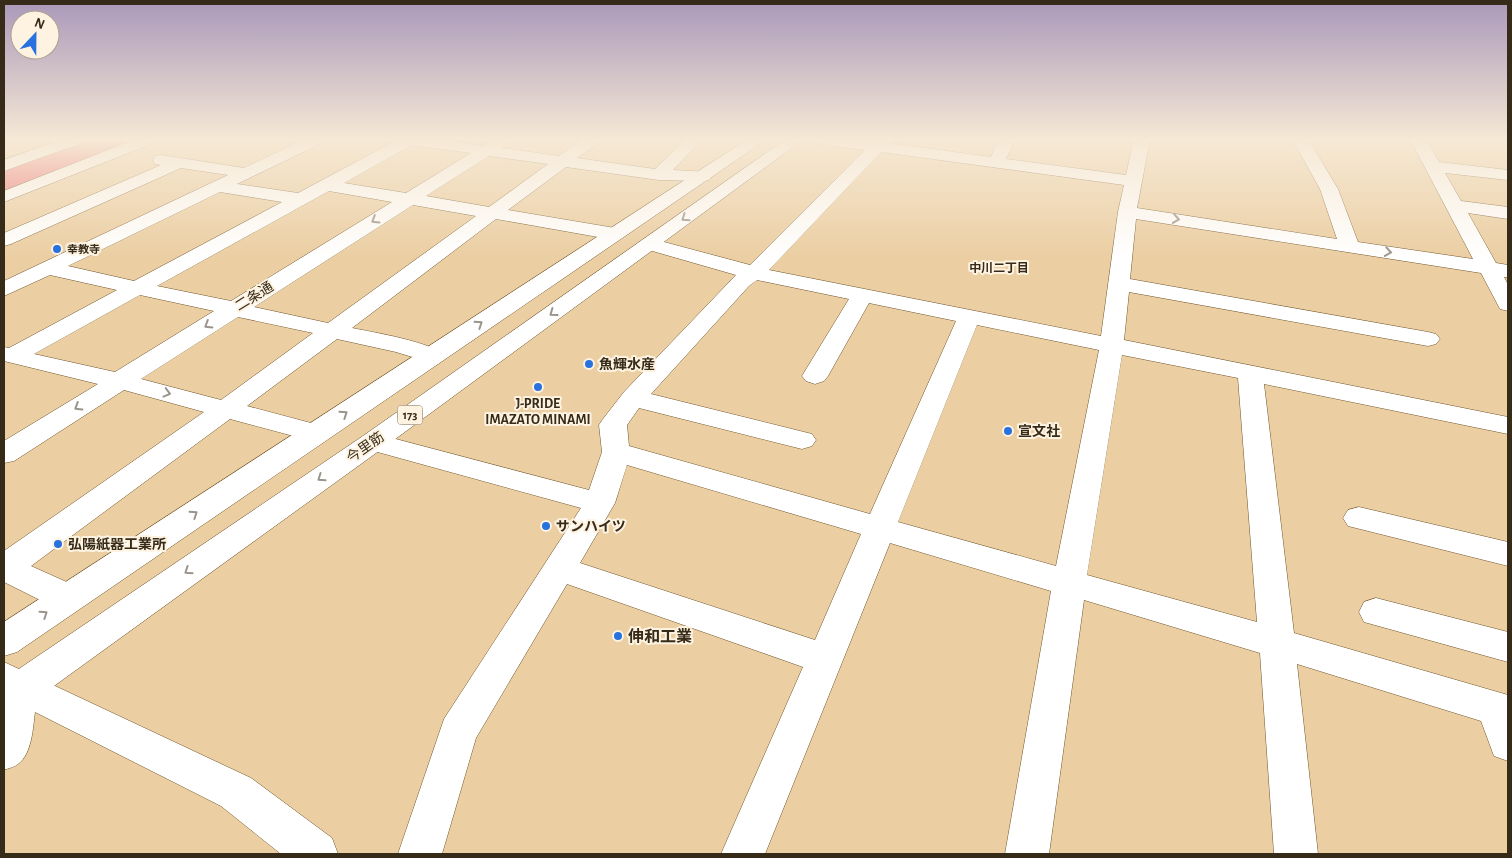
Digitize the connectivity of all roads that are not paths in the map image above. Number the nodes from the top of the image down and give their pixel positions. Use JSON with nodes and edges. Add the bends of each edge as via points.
{"nodes":[{"id":1,"x":49,"y":179,"type":"edge"},
{"id":2,"x":143,"y":179,"type":"edge"},
{"id":3,"x":233,"y":179,"type":"edge"},
{"id":4,"x":337,"y":179,"type":"edge"},
{"id":5,"x":440,"y":179,"type":"edge"},
{"id":6,"x":538,"y":179,"type":"edge"},
{"id":7,"x":698,"y":179,"type":"edge"},
{"id":8,"x":740,"y":179,"type":"edge"},
{"id":9,"x":846,"y":179,"type":"edge"},
{"id":10,"x":1119,"y":179,"type":"edge"},
{"id":11,"x":1323,"y":179,"type":"edge"},
{"id":12,"x":1439,"y":179,"type":"edge"},
{"id":13,"x":1134,"y":181,"type":"joint"},
{"id":14,"x":326,"y":185,"type":"junction"},
{"id":15,"x":219,"y":186,"type":"junction"},
{"id":16,"x":4,"y":197,"type":"edge"},
{"id":17,"x":409,"y":198,"type":"junction"},
{"id":18,"x":300,"y":199,"type":"junction"},
{"id":19,"x":1454,"y":206,"type":"junction"},
{"id":20,"x":1128,"y":212,"type":"junction"},
{"id":21,"x":492,"y":213,"type":"junction"},
{"id":22,"x":1508,"y":213,"type":"edge"},
{"id":23,"x":615,"y":234,"type":"junction"},
{"id":24,"x":4,"y":240,"type":"edge"},
{"id":25,"x":649,"y":244,"type":"junction"},
{"id":26,"x":1350,"y":246,"type":"junction"},
{"id":27,"x":48,"y":268,"type":"junction"},
{"id":28,"x":1498,"y":269,"type":"edge"},
{"id":29,"x":754,"y":273,"type":"junction"},
{"id":30,"x":1120,"y":284,"type":"junction"},
{"id":31,"x":138,"y":287,"type":"junction"},
{"id":32,"x":4,"y":289,"type":"edge"},
{"id":33,"x":863,"y":294,"type":"junction"},
{"id":34,"x":1508,"y":304,"type":"edge"},
{"id":35,"x":233,"y":309,"type":"junction"},
{"id":36,"x":969,"y":316,"type":"junction"},
{"id":37,"x":332,"y":331,"type":"junction"},
{"id":38,"x":1428,"y":339,"type":"dead end"},
{"id":39,"x":1112,"y":344,"type":"junction"},
{"id":40,"x":8,"y":354,"type":"edge"},
{"id":41,"x":432,"y":356,"type":"junction"},
{"id":42,"x":1250,"y":372,"type":"junction"},
{"id":43,"x":815,"y":376,"type":"dead end"},
{"id":44,"x":120,"y":381,"type":"junction"},
{"id":45,"x":633,"y":398,"type":"junction"},
{"id":46,"x":226,"y":409,"type":"junction"},
{"id":47,"x":1508,"y":425,"type":"edge"},
{"id":48,"x":316,"y":433,"type":"junction"},
{"id":49,"x":802,"y":440,"type":"dead end"},
{"id":50,"x":373,"y":442,"type":"junction"},
{"id":51,"x":616,"y":452,"type":"junction"},
{"id":52,"x":4,"y":454,"type":"edge"},
{"id":53,"x":600,"y":503,"type":"junction"},
{"id":54,"x":1358,"y":518,"type":"dead end"},
{"id":55,"x":880,"y":528,"type":"junction"},
{"id":56,"x":1508,"y":554,"type":"edge"},
{"id":57,"x":4,"y":568,"type":"edge"},
{"id":58,"x":560,"y":568,"type":"junction"},
{"id":59,"x":1069,"y":583,"type":"junction"},
{"id":60,"x":68,"y":598,"type":"junction"},
{"id":61,"x":1376,"y":612,"type":"dead end"},
{"id":62,"x":4,"y":640,"type":"edge"},
{"id":63,"x":1277,"y":643,"type":"junction"},
{"id":64,"x":1508,"y":647,"type":"edge"},
{"id":65,"x":825,"y":658,"type":"junction"},
{"id":66,"x":10,"y":688,"type":"edge"},
{"id":67,"x":1505,"y":721,"type":"edge"},
{"id":68,"x":4,"y":751,"type":"edge"},
{"id":69,"x":316,"y":854,"type":"edge"},
{"id":70,"x":420,"y":854,"type":"edge"},
{"id":71,"x":743,"y":854,"type":"edge"},
{"id":72,"x":1027,"y":854,"type":"edge"},
{"id":73,"x":1296,"y":854,"type":"edge"}],
"edges":[{"from":1,"to":16,"type":"street"},
{"from":2,"to":24,"type":"street"},
{"from":3,"to":15,"type":"street"},
{"from":4,"to":14,"type":"street"},
{"from":5,"to":17,"type":"street","name":"二条通"},
{"from":6,"to":21,"type":"street"},
{"from":7,"to":23,"type":"street"},
{"from":8,"to":25,"type":"street","name":"今里筋","number":"173","one_way":true},
{"from":9,"to":29,"type":"street"},
{"from":10,"to":13,"type":"street"},
{"from":11,"to":26,"type":"street"},
{"from":12,"to":19,"type":"street"},
{"from":13,"to":20,"type":"street"},
{"from":14,"to":17,"type":"street"},
{"from":14,"to":18,"type":"street"},
{"from":15,"to":18,"type":"street"},
{"from":15,"to":27,"type":"street"},
{"from":17,"to":21,"type":"street"},
{"from":17,"to":35,"type":"street","name":"二条通","one_way":true},
{"from":18,"to":31,"type":"street"},
{"from":19,"to":22,"type":"street"},
{"from":19,"to":28,"type":"street"},
{"from":20,"to":26,"type":"street","one_way":true},
{"from":20,"to":30,"type":"street"},
{"from":21,"to":23,"type":"street"},
{"from":21,"to":37,"type":"street"},
{"from":41,"to":23,"type":"street","one_way":true},
{"from":25,"to":29,"type":"street"},
{"from":25,"to":50,"type":"street","name":"今里筋","number":"173","one_way":true},
{"from":26,"to":28,"type":"street","one_way":true},
{"from":27,"to":31,"type":"street"},
{"from":27,"to":32,"type":"street"},
{"from":28,"to":34,"type":"street"},
{"from":29,"to":33,"type":"street"},
{"from":29,"to":45,"type":"street","via":[[741,281]]},
{"from":30,"to":38,"type":"street"},
{"from":30,"to":39,"type":"street"},
{"from":31,"to":35,"type":"street"},
{"from":31,"to":40,"type":"street"},
{"from":33,"to":36,"type":"street"},
{"from":33,"to":43,"type":"street"},
{"from":35,"to":37,"type":"street"},
{"from":35,"to":44,"type":"street","name":"二条通","one_way":true},
{"from":36,"to":39,"type":"street"},
{"from":36,"to":55,"type":"street"},
{"from":37,"to":41,"type":"street"},
{"from":37,"to":46,"type":"street"},
{"from":39,"to":42,"type":"street"},
{"from":39,"to":59,"type":"street"},
{"from":40,"to":44,"type":"street"},
{"from":48,"to":41,"type":"street","one_way":true},
{"from":42,"to":47,"type":"street"},
{"from":42,"to":63,"type":"street"},
{"from":44,"to":46,"type":"street","one_way":true},
{"from":44,"to":52,"type":"street","name":"二条通","one_way":true},
{"from":45,"to":49,"type":"street"},
{"from":45,"to":51,"type":"street","via":[[613,425]]},
{"from":46,"to":48,"type":"street"},
{"from":46,"to":57,"type":"street"},
{"from":60,"to":48,"type":"street","one_way":true},
{"from":50,"to":53,"type":"street"},
{"from":50,"to":66,"type":"street","name":"今里筋","number":"173","one_way":true},
{"from":51,"to":53,"type":"street"},
{"from":51,"to":55,"type":"street"},
{"from":53,"to":58,"type":"street"},
{"from":54,"to":56,"type":"street"},
{"from":55,"to":59,"type":"street"},
{"from":55,"to":65,"type":"street"},
{"from":57,"to":60,"type":"street"},
{"from":58,"to":65,"type":"street"},
{"from":58,"to":70,"type":"street","via":[[458,732]]},
{"from":59,"to":63,"type":"street"},
{"from":59,"to":72,"type":"street"},
{"from":62,"to":60,"type":"street","one_way":true},
{"from":61,"to":64,"type":"street"},
{"from":63,"to":67,"type":"street"},
{"from":63,"to":73,"type":"street"},
{"from":65,"to":71,"type":"street"},
{"from":66,"to":68,"type":"street","via":[[9,745]]},
{"from":66,"to":69,"type":"street","via":[[236,792]]}]}
